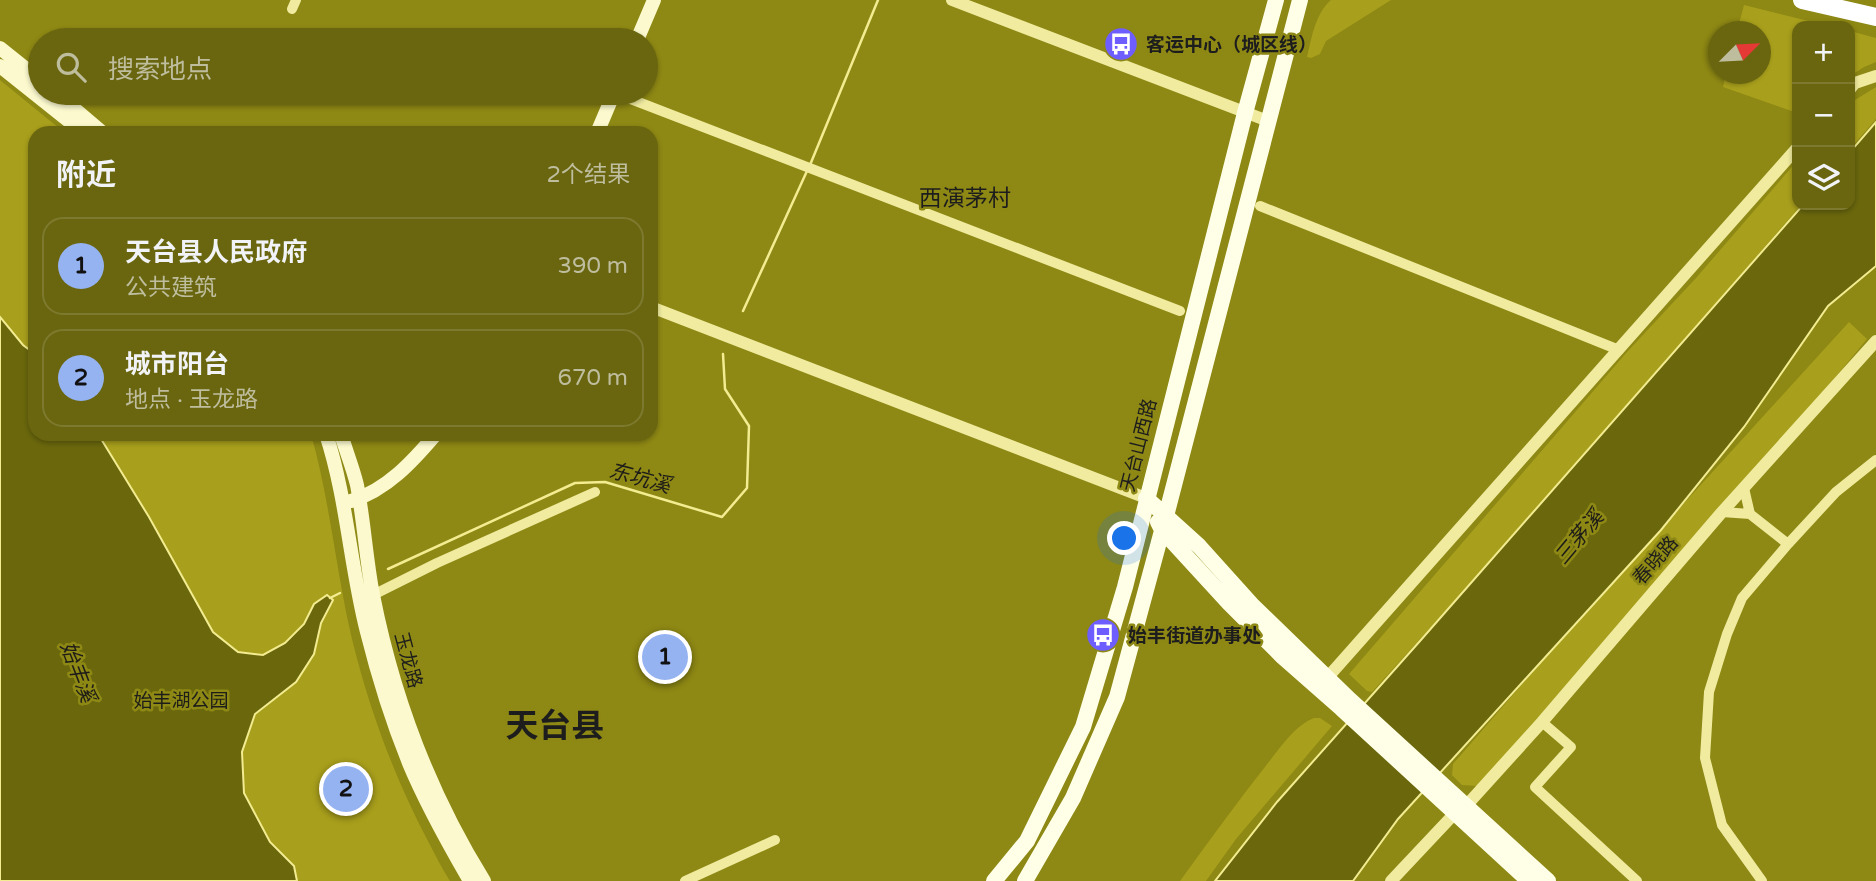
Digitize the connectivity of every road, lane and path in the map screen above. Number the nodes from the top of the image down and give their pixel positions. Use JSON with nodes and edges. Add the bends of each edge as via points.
{"nodes":[{"id":1,"x":654,"y":0,"type":"edge"},
{"id":2,"x":952,"y":0,"type":"edge"},
{"id":3,"x":1276,"y":0,"type":"edge"},
{"id":4,"x":1300,"y":0,"type":"edge"},
{"id":5,"x":1814,"y":1,"type":"edge"},
{"id":6,"x":1876,"y":12,"type":"edge"},
{"id":7,"x":1876,"y":17,"type":"edge"},
{"id":8,"x":642,"y":28,"type":"edge"},
{"id":9,"x":0,"y":48,"type":"edge"},
{"id":10,"x":0,"y":66,"type":"edge"},
{"id":11,"x":28,"y":70,"type":"edge"},
{"id":12,"x":1876,"y":76,"type":"edge"},
{"id":13,"x":1853,"y":84,"type":"edge"},
{"id":14,"x":28,"y":88,"type":"edge"},
{"id":15,"x":49,"y":105,"type":"edge"},
{"id":16,"x":70,"y":105,"type":"edge"},
{"id":17,"x":610,"y":105,"type":"edge"},
{"id":18,"x":646,"y":105,"type":"edge"},
{"id":19,"x":1244,"y":113,"type":"junction"},
{"id":20,"x":1268,"y":121,"type":"junction"},
{"id":21,"x":75,"y":126,"type":"edge"},
{"id":22,"x":95,"y":126,"type":"edge"},
{"id":23,"x":600,"y":126,"type":"edge"},
{"id":24,"x":1792,"y":154,"type":"edge"},
{"id":25,"x":1260,"y":206,"type":"dead end"},
{"id":26,"x":658,"y":310,"type":"edge"},
{"id":27,"x":1181,"y":311,"type":"dead end"},
{"id":28,"x":1876,"y":341,"type":"edge"},
{"id":29,"x":1619,"y":350,"type":"junction"},
{"id":30,"x":328,"y":441,"type":"edge"},
{"id":31,"x":343,"y":441,"type":"edge"},
{"id":32,"x":430,"y":441,"type":"edge"},
{"id":33,"x":1876,"y":460,"type":"edge"},
{"id":34,"x":1744,"y":488,"type":"junction"},
{"id":35,"x":595,"y":492,"type":"dead end"},
{"id":36,"x":359,"y":498,"type":"junction"},
{"id":37,"x":1146,"y":498,"type":"junction"},
{"id":38,"x":343,"y":503,"type":"junction"},
{"id":39,"x":1722,"y":512,"type":"junction"},
{"id":40,"x":1750,"y":514,"type":"junction"},
{"id":41,"x":1164,"y":523,"type":"junction"},
{"id":42,"x":1787,"y":544,"type":"junction"},
{"id":43,"x":373,"y":595,"type":"junction"},
{"id":44,"x":1328,"y":677,"type":"junction"},
{"id":45,"x":1097,"y":679,"type":"junction"},
{"id":46,"x":1120,"y":686,"type":"junction"},
{"id":47,"x":1346,"y":704,"type":"junction"},
{"id":48,"x":1542,"y":722,"type":"junction"},
{"id":49,"x":1461,"y":809,"type":"junction"},
{"id":50,"x":775,"y":840,"type":"dead end"},
{"id":51,"x":1027,"y":841,"type":"junction"},
{"id":52,"x":1042,"y":852,"type":"junction"},
{"id":53,"x":470,"y":881,"type":"edge"},
{"id":54,"x":484,"y":881,"type":"edge"},
{"id":55,"x":685,"y":881,"type":"edge"},
{"id":56,"x":994,"y":881,"type":"edge"},
{"id":57,"x":1025,"y":881,"type":"edge"},
{"id":58,"x":1391,"y":881,"type":"edge"},
{"id":59,"x":1530,"y":881,"type":"edge"},
{"id":60,"x":1548,"y":881,"type":"edge"},
{"id":61,"x":1637,"y":881,"type":"edge"},
{"id":62,"x":1762,"y":881,"type":"edge"}],
"edges":[{"from":1,"to":8,"type":"main road"},
{"from":2,"to":19,"type":"street"},
{"from":3,"to":19,"type":"main road","name":"天台山西路"},
{"from":4,"to":20,"type":"main road"},
{"from":5,"to":6,"type":"highway"},
{"from":5,"to":7,"type":"highway"},
{"from":9,"to":11,"type":"main road"},
{"from":10,"to":14,"type":"main road"},
{"from":12,"to":13,"type":"street"},
{"from":15,"to":21,"type":"main road"},
{"from":16,"to":22,"type":"main road"},
{"from":17,"to":23,"type":"main road"},
{"from":18,"to":27,"type":"street"},
{"from":19,"to":20,"type":"street"},
{"from":19,"to":37,"type":"main road","name":"天台山西路"},
{"from":20,"to":41,"type":"main road"},
{"from":24,"to":29,"type":"street"},
{"from":25,"to":29,"type":"street"},
{"from":26,"to":37,"type":"street"},
{"from":28,"to":34,"type":"street","name":"春晓路"},
{"from":29,"to":44,"type":"street"},
{"from":30,"to":38,"type":"main road","name":"玉龙路"},
{"from":31,"to":36,"type":"main road","name":"玉龙路"},
{"from":32,"to":36,"type":"main road","via":[[397,475]]},
{"from":33,"to":42,"type":"street","via":[[1836,492]]},
{"from":34,"to":39,"type":"street","name":"春晓路"},
{"from":34,"to":40,"type":"street"},
{"from":35,"to":43,"type":"street"},
{"from":36,"to":38,"type":"main road"},
{"from":36,"to":43,"type":"main road","name":"玉龙路"},
{"from":37,"to":41,"type":"main road"},
{"from":37,"to":45,"type":"main road","name":"天台山西路"},
{"from":38,"to":53,"type":"main road","name":"玉龙路","via":[[366,629],[385,697],[430,809]]},
{"from":39,"to":40,"type":"street"},
{"from":39,"to":48,"type":"street","name":"春晓路"},
{"from":40,"to":42,"type":"street"},
{"from":41,"to":44,"type":"main road","via":[[1199,546],[1253,606]]},
{"from":41,"to":46,"type":"main road"},
{"from":41,"to":47,"type":"main road","via":[[1229,603],[1283,657]]},
{"from":42,"to":62,"type":"street","via":[[1742,598],[1709,692],[1705,758],[1722,825]]},
{"from":43,"to":54,"type":"main road","name":"玉龙路","via":[[419,755]]},
{"from":44,"to":47,"type":"main road"},
{"from":45,"to":46,"type":"main road"},
{"from":45,"to":51,"type":"main road","name":"天台山西路","via":[[1083,727]]},
{"from":46,"to":52,"type":"main road","via":[[1073,798]]},
{"from":47,"to":49,"type":"main road"},
{"from":48,"to":49,"type":"street","name":"春晓路"},
{"from":48,"to":61,"type":"street","via":[[1571,747],[1535,787]]},
{"from":49,"to":58,"type":"street","name":"春晓路"},
{"from":49,"to":59,"type":"main road"},
{"from":49,"to":60,"type":"main road"},
{"from":50,"to":55,"type":"street"},
{"from":51,"to":52,"type":"main road"},
{"from":51,"to":56,"type":"main road","name":"天台山西路"},
{"from":52,"to":57,"type":"main road"}]}
